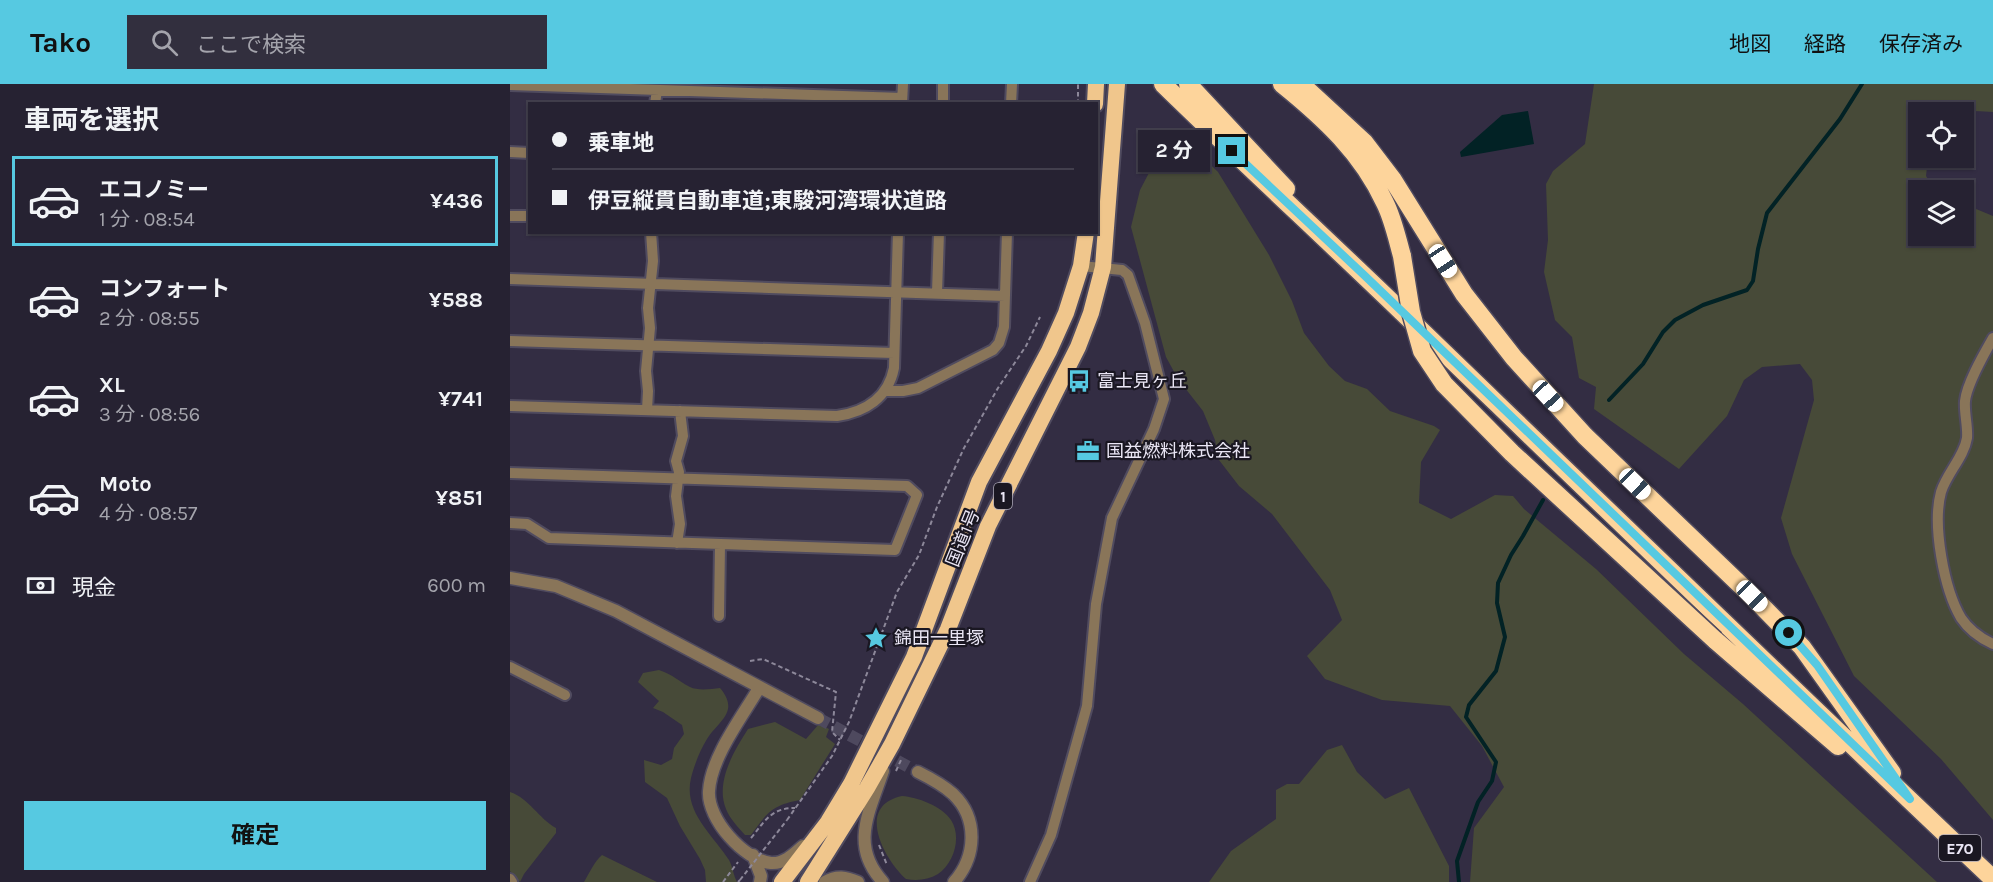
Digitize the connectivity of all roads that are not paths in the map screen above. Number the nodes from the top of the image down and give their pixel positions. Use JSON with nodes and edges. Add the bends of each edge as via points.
{"nodes":[{"id":1,"x":903,"y":84,"type":"edge"},
{"id":2,"x":943,"y":84,"type":"edge"},
{"id":3,"x":1012,"y":84,"type":"edge"},
{"id":4,"x":1096,"y":84,"type":"edge"},
{"id":5,"x":1117,"y":84,"type":"edge"},
{"id":6,"x":1163,"y":84,"type":"edge"},
{"id":7,"x":1188,"y":84,"type":"edge"},
{"id":8,"x":1282,"y":84,"type":"edge"},
{"id":9,"x":1300,"y":84,"type":"edge"},
{"id":10,"x":510,"y":85,"type":"edge"},
{"id":11,"x":657,"y":90,"type":"junction"},
{"id":12,"x":902,"y":101,"type":"edge"},
{"id":13,"x":655,"y":102,"type":"edge"},
{"id":14,"x":943,"y":102,"type":"edge"},
{"id":15,"x":1011,"y":102,"type":"edge"},
{"id":16,"x":1095,"y":102,"type":"edge"},
{"id":17,"x":510,"y":152,"type":"edge"},
{"id":18,"x":528,"y":153,"type":"edge"},
{"id":19,"x":510,"y":216,"type":"edge"},
{"id":20,"x":528,"y":216,"type":"edge"},
{"id":21,"x":651,"y":234,"type":"edge"},
{"id":22,"x":898,"y":234,"type":"edge"},
{"id":23,"x":939,"y":234,"type":"edge"},
{"id":24,"x":1007,"y":234,"type":"edge"},
{"id":25,"x":1086,"y":234,"type":"edge"},
{"id":26,"x":1081,"y":266,"type":"junction"},
{"id":27,"x":1103,"y":267,"type":"junction"},
{"id":28,"x":1364,"y":275,"type":"junction"},
{"id":29,"x":510,"y":279,"type":"edge"},
{"id":30,"x":651,"y":282,"type":"junction"},
{"id":31,"x":896,"y":292,"type":"junction"},
{"id":32,"x":937,"y":292,"type":"junction"},
{"id":33,"x":1005,"y":296,"type":"junction"},
{"id":34,"x":1993,"y":338,"type":"edge"},
{"id":35,"x":510,"y":341,"type":"edge"},
{"id":36,"x":648,"y":345,"type":"junction"},
{"id":37,"x":894,"y":353,"type":"junction"},
{"id":38,"x":885,"y":392,"type":"junction"},
{"id":39,"x":510,"y":406,"type":"edge"},
{"id":40,"x":647,"y":410,"type":"junction"},
{"id":41,"x":680,"y":411,"type":"junction"},
{"id":42,"x":510,"y":473,"type":"edge"},
{"id":43,"x":678,"y":478,"type":"junction"},
{"id":44,"x":510,"y":523,"type":"edge"},
{"id":45,"x":676,"y":543,"type":"junction"},
{"id":46,"x":720,"y":544,"type":"junction"},
{"id":47,"x":510,"y":578,"type":"edge"},
{"id":48,"x":719,"y":616,"type":"dead end"},
{"id":49,"x":1993,"y":644,"type":"edge"},
{"id":50,"x":510,"y":667,"type":"edge"},
{"id":51,"x":759,"y":688,"type":"junction"},
{"id":52,"x":565,"y":695,"type":"dead end"},
{"id":53,"x":818,"y":718,"type":"tunnel mouth"},
{"id":54,"x":892,"y":744,"type":"junction"},
{"id":55,"x":918,"y":772,"type":"tunnel mouth"},
{"id":56,"x":1910,"y":799,"type":"junction"},
{"id":57,"x":828,"y":822,"type":"junction"},
{"id":58,"x":753,"y":855,"type":"junction"},
{"id":59,"x":886,"y":878,"type":"edge"},
{"id":60,"x":1993,"y":879,"type":"edge"},
{"id":61,"x":760,"y":882,"type":"edge"},
{"id":62,"x":782,"y":882,"type":"edge"},
{"id":63,"x":808,"y":882,"type":"edge"},
{"id":64,"x":825,"y":882,"type":"edge"},
{"id":65,"x":858,"y":882,"type":"edge"},
{"id":66,"x":954,"y":882,"type":"edge"},
{"id":67,"x":1030,"y":882,"type":"edge"}],
"edges":[{"from":1,"to":12,"type":"street"},
{"from":2,"to":14,"type":"street"},
{"from":3,"to":15,"type":"street"},
{"from":4,"to":16,"type":"highway"},
{"from":5,"to":27,"type":"highway","name":"国道1号","number":"1"},
{"from":6,"to":28,"type":"highway","number":"E70"},
{"from":7,"to":28,"type":"highway","number":"E70"},
{"from":8,"to":56,"type":"highway","bridge":true,"via":[[1322,117],[1354,151],[1374,180],[1402,256],[1422,351],[1444,384],[1512,453],[1715,640],[1843,750]]},
{"from":9,"to":56,"type":"highway","via":[[1364,142],[1393,180],[1464,294],[1514,358],[1585,436],[1752,596],[1817,665]]},
{"from":10,"to":11,"type":"street"},
{"from":11,"to":12,"type":"street"},
{"from":11,"to":13,"type":"street"},
{"from":17,"to":18,"type":"street"},
{"from":19,"to":20,"type":"street"},
{"from":21,"to":30,"type":"street"},
{"from":22,"to":31,"type":"street"},
{"from":23,"to":32,"type":"street"},
{"from":24,"to":33,"type":"street"},
{"from":25,"to":26,"type":"highway","name":"国道1号","number":"1"},
{"from":26,"to":27,"type":"street"},
{"from":26,"to":57,"type":"highway","name":"国道1号","number":"1","via":[[1049,351],[979,482],[914,657]]},
{"from":27,"to":54,"type":"highway","name":"国道1号","number":"1","via":[[1078,347],[988,526],[948,628]]},
{"from":27,"to":67,"type":"street","via":[[1128,275],[1164,399],[1112,518],[1096,604],[1087,706],[1051,835]]},
{"from":28,"to":56,"type":"highway","number":"E70"},
{"from":29,"to":30,"type":"street"},
{"from":30,"to":31,"type":"street"},
{"from":30,"to":36,"type":"street"},
{"from":31,"to":32,"type":"street"},
{"from":31,"to":37,"type":"street"},
{"from":32,"to":33,"type":"street"},
{"from":33,"to":38,"type":"street","via":[[1002,336],[993,350],[918,388]]},
{"from":34,"to":49,"type":"street","via":[[1966,395],[1967,438],[1942,489],[1938,516],[1944,567],[1955,605],[1969,627]]},
{"from":35,"to":36,"type":"street"},
{"from":36,"to":37,"type":"street"},
{"from":36,"to":40,"type":"street"},
{"from":37,"to":38,"type":"street","via":[[892,380]]},
{"from":38,"to":41,"type":"street","via":[[864,409],[837,416]]},
{"from":39,"to":40,"type":"street"},
{"from":40,"to":41,"type":"street"},
{"from":41,"to":43,"type":"street","via":[[683,436],[676,461]]},
{"from":42,"to":43,"type":"street"},
{"from":43,"to":45,"type":"street","via":[[680,524]]},
{"from":43,"to":46,"type":"street","via":[[907,486],[917,495],[895,550]]},
{"from":44,"to":45,"type":"street","via":[[527,524],[549,538]]},
{"from":45,"to":46,"type":"street"},
{"from":46,"to":48,"type":"street"},
{"from":47,"to":51,"type":"street","via":[[556,586],[616,611]]},
{"from":50,"to":52,"type":"street"},
{"from":51,"to":53,"type":"street"},
{"from":51,"to":58,"type":"street","via":[[717,759],[709,790],[713,815],[724,832]]},
{"from":54,"to":59,"type":"street","via":[[864,824],[868,862]]},
{"from":54,"to":63,"type":"highway","name":"国道1号","number":"1"},
{"from":55,"to":66,"type":"street","via":[[954,795],[971,827],[970,857]]},
{"from":56,"to":60,"type":"highway","number":"E70"},
{"from":57,"to":58,"type":"street","via":[[790,858],[771,863]]},
{"from":57,"to":62,"type":"highway","name":"国道1号","number":"1"},
{"from":58,"to":61,"type":"street"},
{"from":64,"to":65,"type":"street","via":[[845,876]]}]}
